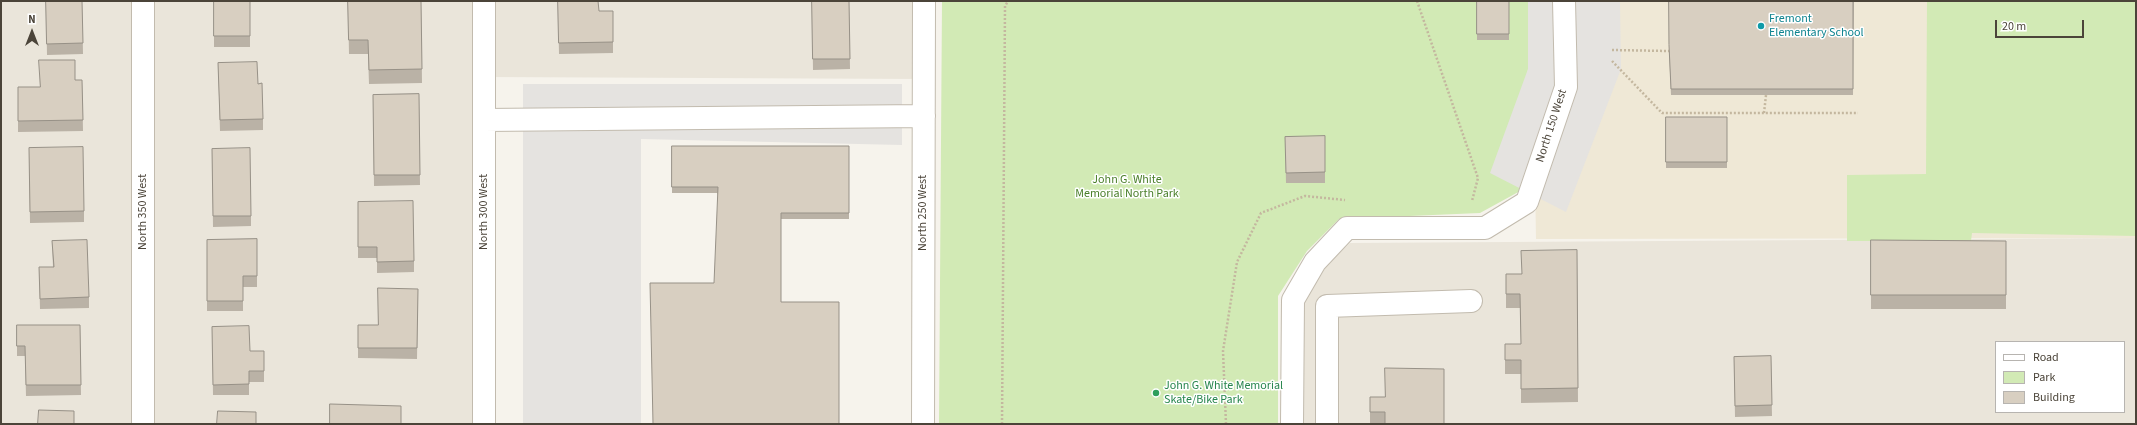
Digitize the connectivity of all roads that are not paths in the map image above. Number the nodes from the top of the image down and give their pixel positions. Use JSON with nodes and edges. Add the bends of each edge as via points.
{"nodes":[{"id":1,"x":143,"y":1,"type":"edge"},
{"id":2,"x":484,"y":1,"type":"edge"},
{"id":3,"x":924,"y":1,"type":"edge"},
{"id":4,"x":1564,"y":1,"type":"edge"},
{"id":5,"x":924,"y":116,"type":"junction"},
{"id":6,"x":484,"y":120,"type":"junction"},
{"id":7,"x":1471,"y":302,"type":"dead end"},
{"id":8,"x":143,"y":424,"type":"edge"},
{"id":9,"x":484,"y":424,"type":"edge"},
{"id":10,"x":923,"y":424,"type":"edge"},
{"id":11,"x":1292,"y":424,"type":"edge"},
{"id":12,"x":1327,"y":424,"type":"edge"}],
"edges":[{"from":1,"to":8,"type":"street","name":"North 350 West"},
{"from":2,"to":6,"type":"street","name":"North 300 West"},
{"from":3,"to":5,"type":"street","name":"North 250 West"},
{"from":4,"to":11,"type":"street","name":"North 150 West","via":[[1566,87],[1527,202],[1485,228],[1347,228],[1315,262],[1293,300]]},
{"from":5,"to":6,"type":"street"},
{"from":5,"to":10,"type":"street","name":"North 250 West"},
{"from":6,"to":9,"type":"street","name":"North 300 West"},
{"from":7,"to":12,"type":"street","via":[[1327,306]]}]}
